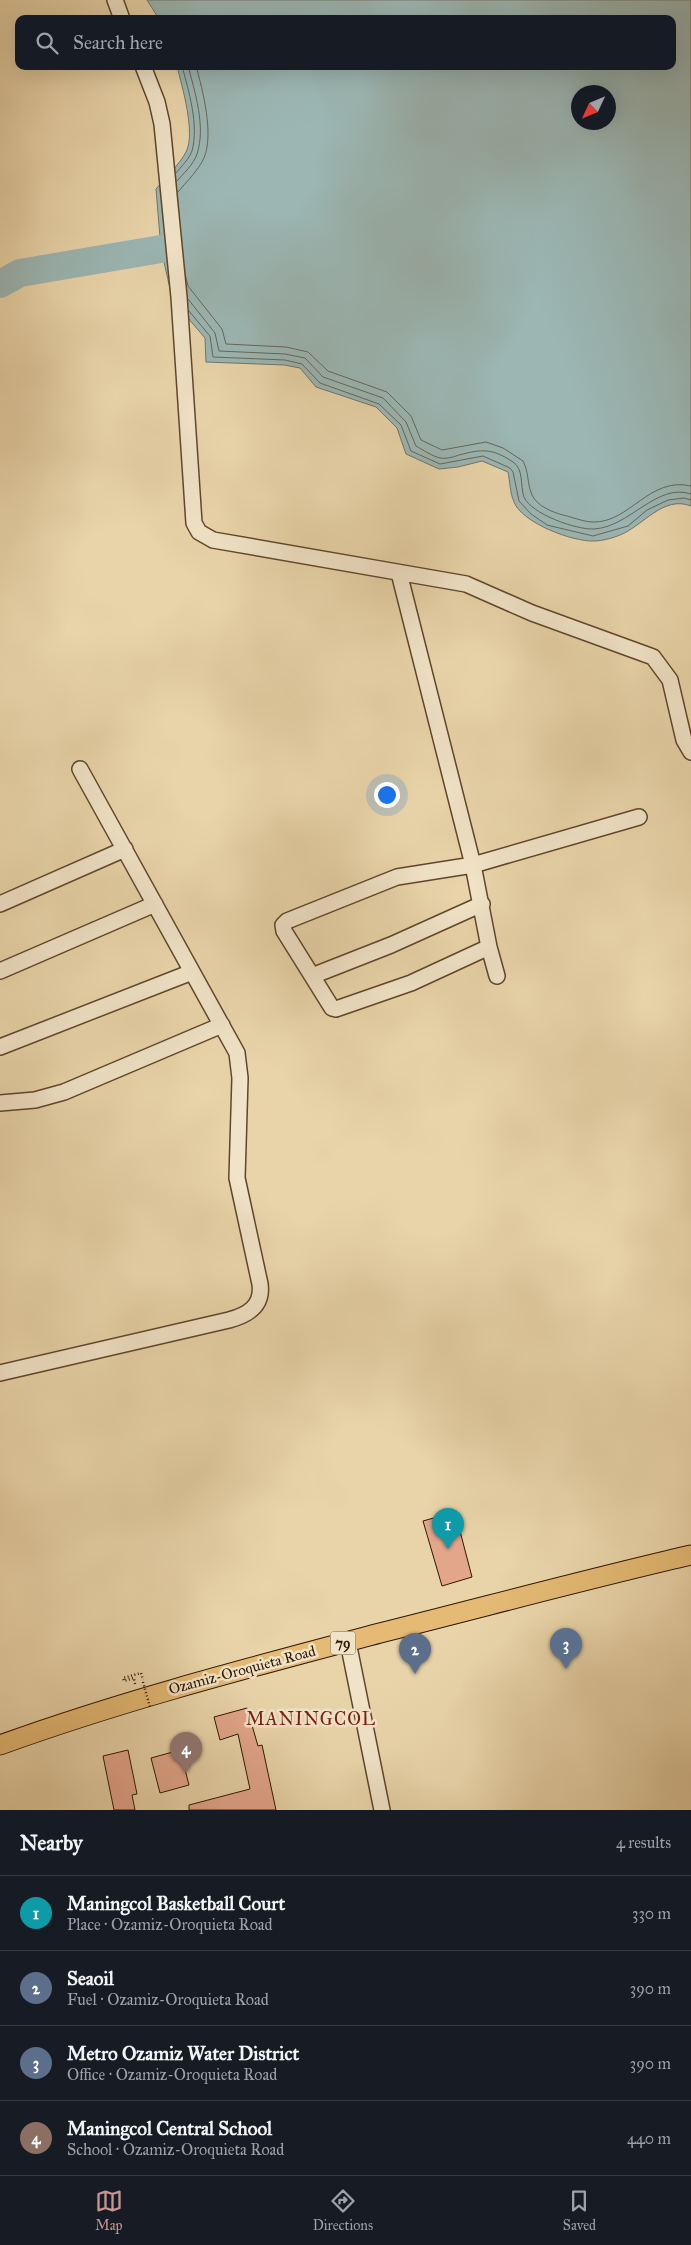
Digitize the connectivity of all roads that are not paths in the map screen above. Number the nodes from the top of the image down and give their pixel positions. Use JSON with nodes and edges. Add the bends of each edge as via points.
{"nodes":[{"id":1,"x":114,"y":0,"type":"edge"},
{"id":2,"x":120,"y":15,"type":"edge"},
{"id":3,"x":144,"y":70,"type":"edge"},
{"id":4,"x":398,"y":573,"type":"junction"},
{"id":5,"x":691,"y":752,"type":"edge"},
{"id":6,"x":80,"y":769,"type":"dead end"},
{"id":7,"x":639,"y":817,"type":"dead end"},
{"id":8,"x":125,"y":849,"type":"junction"},
{"id":9,"x":472,"y":865,"type":"junction"},
{"id":10,"x":0,"y":904,"type":"edge"},
{"id":11,"x":155,"y":904,"type":"junction"},
{"id":12,"x":482,"y":904,"type":"junction"},
{"id":13,"x":489,"y":947,"type":"junction"},
{"id":14,"x":0,"y":972,"type":"edge"},
{"id":15,"x":192,"y":972,"type":"junction"},
{"id":16,"x":312,"y":976,"type":"junction"},
{"id":17,"x":497,"y":976,"type":"dead end"},
{"id":18,"x":222,"y":1025,"type":"junction"},
{"id":19,"x":0,"y":1047,"type":"edge"},
{"id":20,"x":0,"y":1103,"type":"edge"},
{"id":21,"x":0,"y":1373,"type":"edge"},
{"id":22,"x":691,"y":1555,"type":"edge"},
{"id":23,"x":348,"y":1642,"type":"junction"},
{"id":24,"x":0,"y":1745,"type":"edge"},
{"id":25,"x":382,"y":1810,"type":"edge"}],
"edges":[{"from":1,"to":2,"type":"street"},
{"from":3,"to":4,"type":"street","via":[[157,102],[166,165],[179,297],[194,523],[200,532],[213,540]]},
{"from":4,"to":5,"type":"street","via":[[466,584],[532,613],[654,657],[670,680],[684,740]]},
{"from":4,"to":9,"type":"street"},
{"from":6,"to":8,"type":"street"},
{"from":7,"to":9,"type":"street"},
{"from":8,"to":10,"type":"street"},
{"from":8,"to":11,"type":"street"},
{"from":9,"to":12,"type":"street"},
{"from":9,"to":16,"type":"street","via":[[396,878],[287,921],[283,925],[284,931]]},
{"from":11,"to":14,"type":"street"},
{"from":11,"to":15,"type":"street"},
{"from":12,"to":13,"type":"street"},
{"from":12,"to":16,"type":"street"},
{"from":13,"to":16,"type":"street","via":[[411,983],[341,1009],[332,1008]]},
{"from":13,"to":17,"type":"street"},
{"from":15,"to":18,"type":"street"},
{"from":15,"to":19,"type":"street"},
{"from":18,"to":20,"type":"street","via":[[64,1092],[35,1100]]},
{"from":18,"to":21,"type":"street","via":[[237,1053],[240,1069],[237,1178],[260,1284],[258,1302],[245,1315],[229,1320]]},
{"from":22,"to":23,"type":"main road","name":"Ozamiz-Oroquieta Road","number":"79"},
{"from":23,"to":24,"type":"main road","name":"Ozamiz-Oroquieta Road","number":"79","via":[[176,1688]]},
{"from":23,"to":25,"type":"street"}]}
